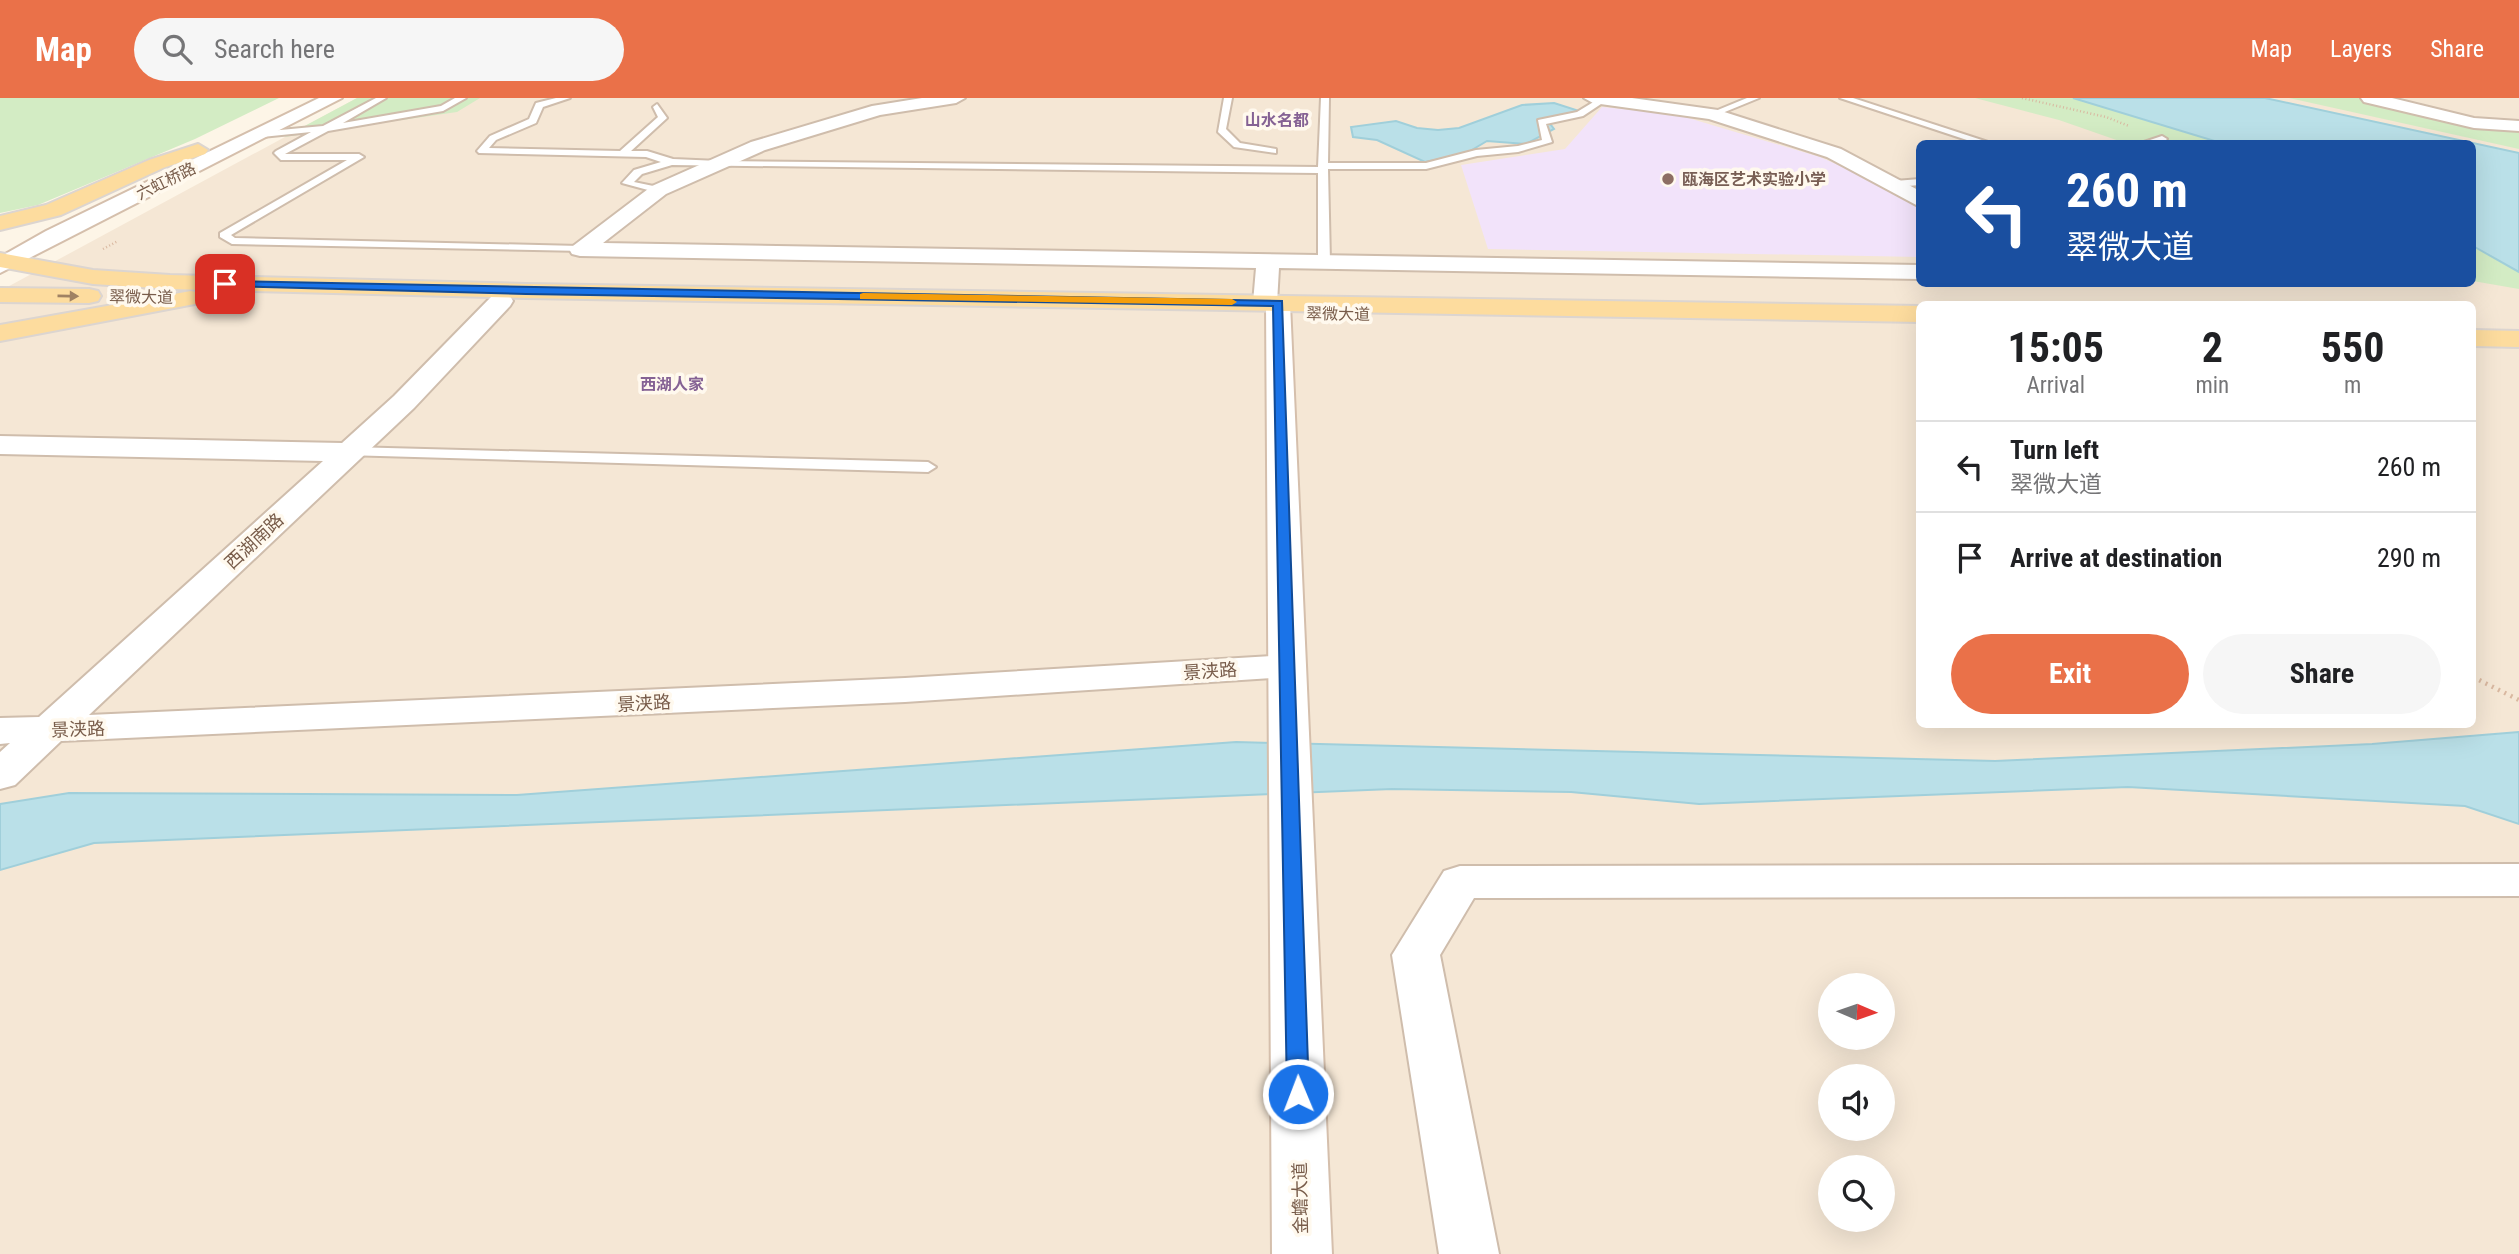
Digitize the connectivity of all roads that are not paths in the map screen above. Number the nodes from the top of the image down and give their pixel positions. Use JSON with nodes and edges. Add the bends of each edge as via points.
{"nodes":[{"id":1,"x":298,"y":98,"type":"edge"},
{"id":2,"x":332,"y":98,"type":"edge"},
{"id":3,"x":382,"y":98,"type":"edge"},
{"id":4,"x":462,"y":98,"type":"edge"},
{"id":5,"x":566,"y":98,"type":"edge"},
{"id":6,"x":956,"y":98,"type":"edge"},
{"id":7,"x":1228,"y":98,"type":"edge"},
{"id":8,"x":1325,"y":98,"type":"edge"},
{"id":9,"x":1755,"y":98,"type":"edge"},
{"id":10,"x":1844,"y":98,"type":"edge"},
{"id":11,"x":2370,"y":98,"type":"edge"},
{"id":12,"x":1598,"y":99,"type":"edge"},
{"id":13,"x":657,"y":107,"type":"dead end"},
{"id":14,"x":1712,"y":114,"type":"junction"},
{"id":15,"x":2519,"y":126,"type":"edge"},
{"id":16,"x":327,"y":128,"type":"junction"},
{"id":17,"x":262,"y":134,"type":"junction"},
{"id":18,"x":2162,"y":139,"type":"road end"},
{"id":19,"x":1977,"y":140,"type":"edge"},
{"id":20,"x":2158,"y":140,"type":"edge"},
{"id":21,"x":198,"y":150,"type":"junction"},
{"id":22,"x":1273,"y":151,"type":"dead end"},
{"id":23,"x":623,"y":153,"type":"junction"},
{"id":24,"x":672,"y":162,"type":"junction"},
{"id":25,"x":719,"y":164,"type":"junction"},
{"id":26,"x":1323,"y":168,"type":"junction"},
{"id":27,"x":1916,"y":182,"type":"edge"},
{"id":28,"x":1895,"y":184,"type":"junction"},
{"id":29,"x":659,"y":190,"type":"junction"},
{"id":30,"x":1916,"y":198,"type":"edge"},
{"id":31,"x":0,"y":223,"type":"edge"},
{"id":32,"x":580,"y":249,"type":"junction"},
{"id":33,"x":2,"y":259,"type":"edge"},
{"id":34,"x":1268,"y":261,"type":"junction"},
{"id":35,"x":1324,"y":262,"type":"junction"},
{"id":36,"x":1367,"y":262,"type":"junction"},
{"id":37,"x":1916,"y":272,"type":"edge"},
{"id":38,"x":0,"y":295,"type":"edge"},
{"id":39,"x":198,"y":297,"type":"junction"},
{"id":40,"x":501,"y":301,"type":"junction"},
{"id":41,"x":1371,"y":304,"type":"junction"},
{"id":42,"x":1274,"y":306,"type":"junction"},
{"id":43,"x":1916,"y":314,"type":"edge"},
{"id":44,"x":2476,"y":325,"type":"edge"},
{"id":45,"x":1916,"y":326,"type":"edge"},
{"id":46,"x":2519,"y":326,"type":"edge"},
{"id":47,"x":0,"y":333,"type":"edge"},
{"id":48,"x":2476,"y":338,"type":"edge"},
{"id":49,"x":2519,"y":339,"type":"edge"},
{"id":50,"x":0,"y":445,"type":"edge"},
{"id":51,"x":350,"y":452,"type":"junction"},
{"id":52,"x":928,"y":467,"type":"dead end"},
{"id":53,"x":1287,"y":666,"type":"junction"},
{"id":54,"x":50,"y":730,"type":"junction"},
{"id":55,"x":0,"y":731,"type":"edge"},
{"id":56,"x":0,"y":775,"type":"edge"},
{"id":57,"x":2519,"y":880,"type":"edge"},
{"id":58,"x":1301,"y":1254,"type":"edge"},
{"id":59,"x":1469,"y":1254,"type":"edge"}],
"edges":[{"from":1,"to":21,"type":"street","name":"六虹桥路"},
{"from":2,"to":17,"type":"street","name":"六虹桥路"},
{"from":3,"to":16,"type":"lane"},
{"from":4,"to":16,"type":"lane","via":[[443,108]]},
{"from":5,"to":23,"type":"lane","via":[[539,106],[533,121],[493,138],[482,151]]},
{"from":6,"to":25,"type":"street","via":[[878,110],[758,146]]},
{"from":7,"to":22,"type":"lane","via":[[1221,130],[1237,145]]},
{"from":8,"to":26,"type":"lane"},
{"from":9,"to":14,"type":"lane"},
{"from":10,"to":19,"type":"lane"},
{"from":11,"to":15,"type":"street","via":[[2474,123]]},
{"from":12,"to":14,"type":"street"},
{"from":12,"to":26,"type":"lane","via":[[1580,114],[1541,122],[1547,142],[1426,166]]},
{"from":13,"to":23,"type":"lane","via":[[663,118]]},
{"from":14,"to":28,"type":"street","via":[[1834,153]]},
{"from":16,"to":17,"type":"lane"},
{"from":16,"to":32,"type":"lane","via":[[279,153],[284,158],[359,158],[224,235],[232,241]]},
{"from":17,"to":33,"type":"street","name":"六虹桥路"},
{"from":18,"to":20,"type":"lane"},
{"from":21,"to":31,"type":"main road","via":[[156,163],[53,210]]},
{"from":21,"to":33,"type":"street","name":"六虹桥路"},
{"from":23,"to":24,"type":"lane"},
{"from":24,"to":25,"type":"lane"},
{"from":24,"to":29,"type":"lane","via":[[638,172],[627,183]]},
{"from":25,"to":26,"type":"lane"},
{"from":25,"to":29,"type":"street"},
{"from":26,"to":35,"type":"lane"},
{"from":27,"to":28,"type":"lane"},
{"from":28,"to":30,"type":"street"},
{"from":29,"to":32,"type":"street"},
{"from":32,"to":34,"type":"street"},
{"from":33,"to":42,"type":"main road","name":"翠微大道","via":[[59,272],[170,282]]},
{"from":34,"to":35,"type":"street"},
{"from":34,"to":42,"type":"street","name":"金蟾大道"},
{"from":35,"to":36,"type":"street"},
{"from":36,"to":37,"type":"street"},
{"from":36,"to":41,"type":"street"},
{"from":38,"to":39,"type":"main road","name":"翠微大道","one_way":true},
{"from":39,"to":40,"type":"main road","name":"翠微大道"},
{"from":39,"to":47,"type":"main road"},
{"from":40,"to":42,"type":"main road","name":"翠微大道"},
{"from":40,"to":51,"type":"street","name":"西湖南路"},
{"from":41,"to":42,"type":"main road","name":"翠微大道"},
{"from":41,"to":43,"type":"main road","name":"翠微大道"},
{"from":42,"to":45,"type":"main road","name":"翠微大道"},
{"from":42,"to":53,"type":"street","name":"金蟾大道"},
{"from":44,"to":46,"type":"main road"},
{"from":48,"to":49,"type":"main road"},
{"from":50,"to":51,"type":"street"},
{"from":51,"to":52,"type":"lane"},
{"from":51,"to":54,"type":"street","name":"西湖南路"},
{"from":53,"to":54,"type":"street","name":"景浃路","via":[[905,691]]},
{"from":53,"to":58,"type":"street","name":"金蟾大道"},
{"from":54,"to":55,"type":"street","name":"景浃路"},
{"from":54,"to":56,"type":"street","name":"西湖南路"},
{"from":57,"to":59,"type":"street","via":[[1460,882],[1416,955]]}]}
